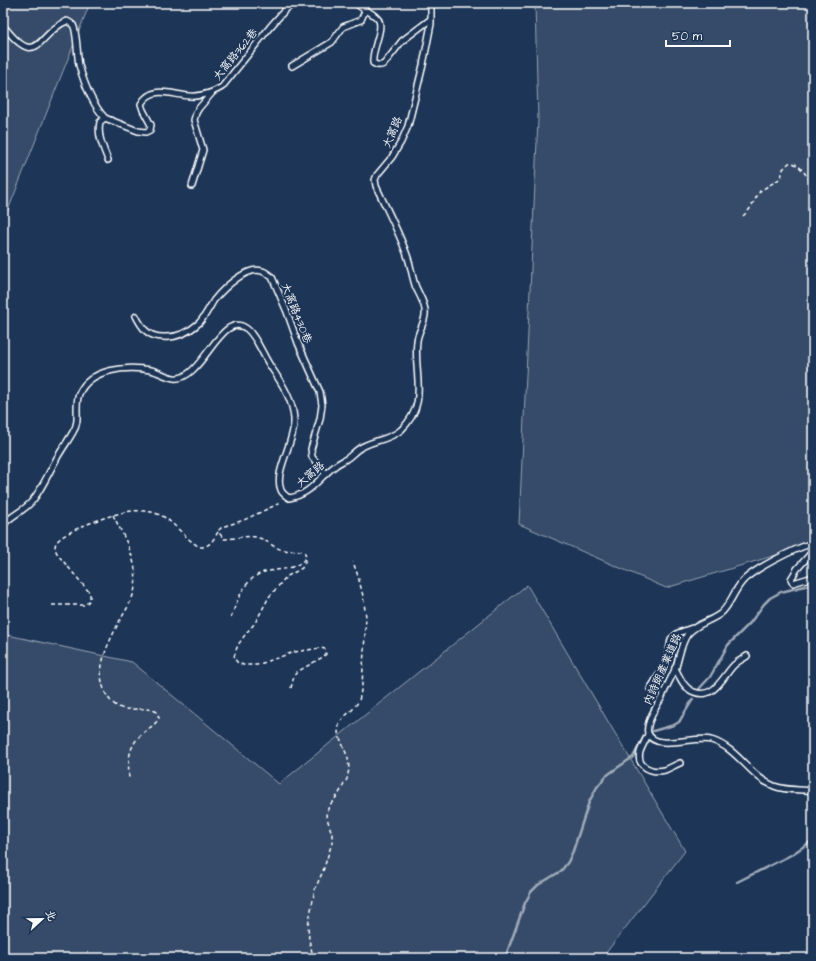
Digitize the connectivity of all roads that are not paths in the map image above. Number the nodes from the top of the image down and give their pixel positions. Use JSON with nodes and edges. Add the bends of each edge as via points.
{"nodes":[{"id":1,"x":294,"y":3,"type":"edge"},
{"id":2,"x":356,"y":3,"type":"edge"},
{"id":3,"x":431,"y":3,"type":"edge"},
{"id":4,"x":365,"y":11,"type":"junction"},
{"id":5,"x":431,"y":19,"type":"junction"},
{"id":6,"x":6,"y":29,"type":"dead end"},
{"id":7,"x":292,"y":66,"type":"dead end"},
{"id":8,"x":212,"y":93,"type":"junction"},
{"id":9,"x":105,"y":118,"type":"junction"},
{"id":10,"x":108,"y":160,"type":"dead end"},
{"id":11,"x":192,"y":186,"type":"dead end"},
{"id":12,"x":136,"y":316,"type":"dead end"},
{"id":13,"x":326,"y":474,"type":"junction"},
{"id":14,"x":10,"y":517,"type":"junction"},
{"id":15,"x":3,"y":520,"type":"edge"},
{"id":16,"x":3,"y":525,"type":"edge"},
{"id":17,"x":813,"y":543,"type":"edge"},
{"id":18,"x":813,"y":551,"type":"edge"},
{"id":19,"x":813,"y":577,"type":"edge"},
{"id":20,"x":693,"y":628,"type":"junction"},
{"id":21,"x":748,"y":656,"type":"dead end"},
{"id":22,"x":675,"y":668,"type":"junction"},
{"id":23,"x":650,"y":689,"type":"dead end"},
{"id":24,"x":650,"y":736,"type":"junction"},
{"id":25,"x":680,"y":763,"type":"dead end"},
{"id":26,"x":813,"y":791,"type":"edge"}],
"edges":[{"from":1,"to":8,"type":"lane","name":"大窩路362巷","via":[[270,27],[222,87]]},
{"from":2,"to":4,"type":"lane"},
{"from":3,"to":5,"type":"lane","name":"大窩路"},
{"from":4,"to":5,"type":"lane","via":[[378,18],[380,23],[372,57],[376,66],[384,64],[402,41]]},
{"from":4,"to":7,"type":"lane","via":[[361,20],[343,27],[332,42]]},
{"from":5,"to":13,"type":"lane","name":"大窩路","via":[[408,126],[392,157],[379,170],[375,180],[408,259],[426,311],[417,340],[417,405],[400,430],[392,436],[362,446]]},
{"from":6,"to":9,"type":"lane","via":[[24,47],[32,48],[60,24],[68,21],[73,25],[84,81],[98,110]]},
{"from":8,"to":9,"type":"lane","name":"大窩路362巷","via":[[195,96],[152,93],[141,104],[151,125],[150,130],[146,132]]},
{"from":8,"to":11,"type":"lane","via":[[199,108],[194,120],[203,150]]},
{"from":9,"to":10,"type":"lane","via":[[98,128]]},
{"from":12,"to":13,"type":"lane","name":"大窩路430巷","via":[[150,335],[170,337],[187,332],[200,322],[224,288],[245,274],[261,270],[272,277],[320,392],[320,419],[311,449],[312,456]]},
{"from":13,"to":14,"type":"lane","name":"大窩路","via":[[310,490],[299,496],[289,498],[281,491],[280,472],[293,434],[292,407],[282,383],[255,339],[240,325],[231,326],[196,366],[181,378],[152,370],[125,369],[103,372],[92,379],[78,396],[77,424],[74,431],[43,484],[24,509]]},
{"from":14,"to":15,"type":"lane"},
{"from":14,"to":16,"type":"lane","name":"大窩路"},
{"from":17,"to":20,"type":"lane","name":"內詩朗產業道路","via":[[747,576],[720,614]]},
{"from":18,"to":19,"type":"lane","via":[[791,579],[793,583]]},
{"from":20,"to":22,"type":"lane","name":"內詩朗產業道路","via":[[684,641]]},
{"from":20,"to":23,"type":"lane","via":[[678,633],[671,639],[666,661]]},
{"from":21,"to":22,"type":"lane","via":[[734,665],[708,694],[700,695],[690,691]]},
{"from":22,"to":24,"type":"lane","name":"內詩朗產業道路","via":[[649,723]]},
{"from":24,"to":25,"type":"lane","name":"內詩朗產業道路","via":[[640,752],[642,766],[657,771],[666,770]]},
{"from":24,"to":26,"type":"lane","via":[[668,743],[695,739],[710,740],[736,754],[751,770],[774,786]]}]}
